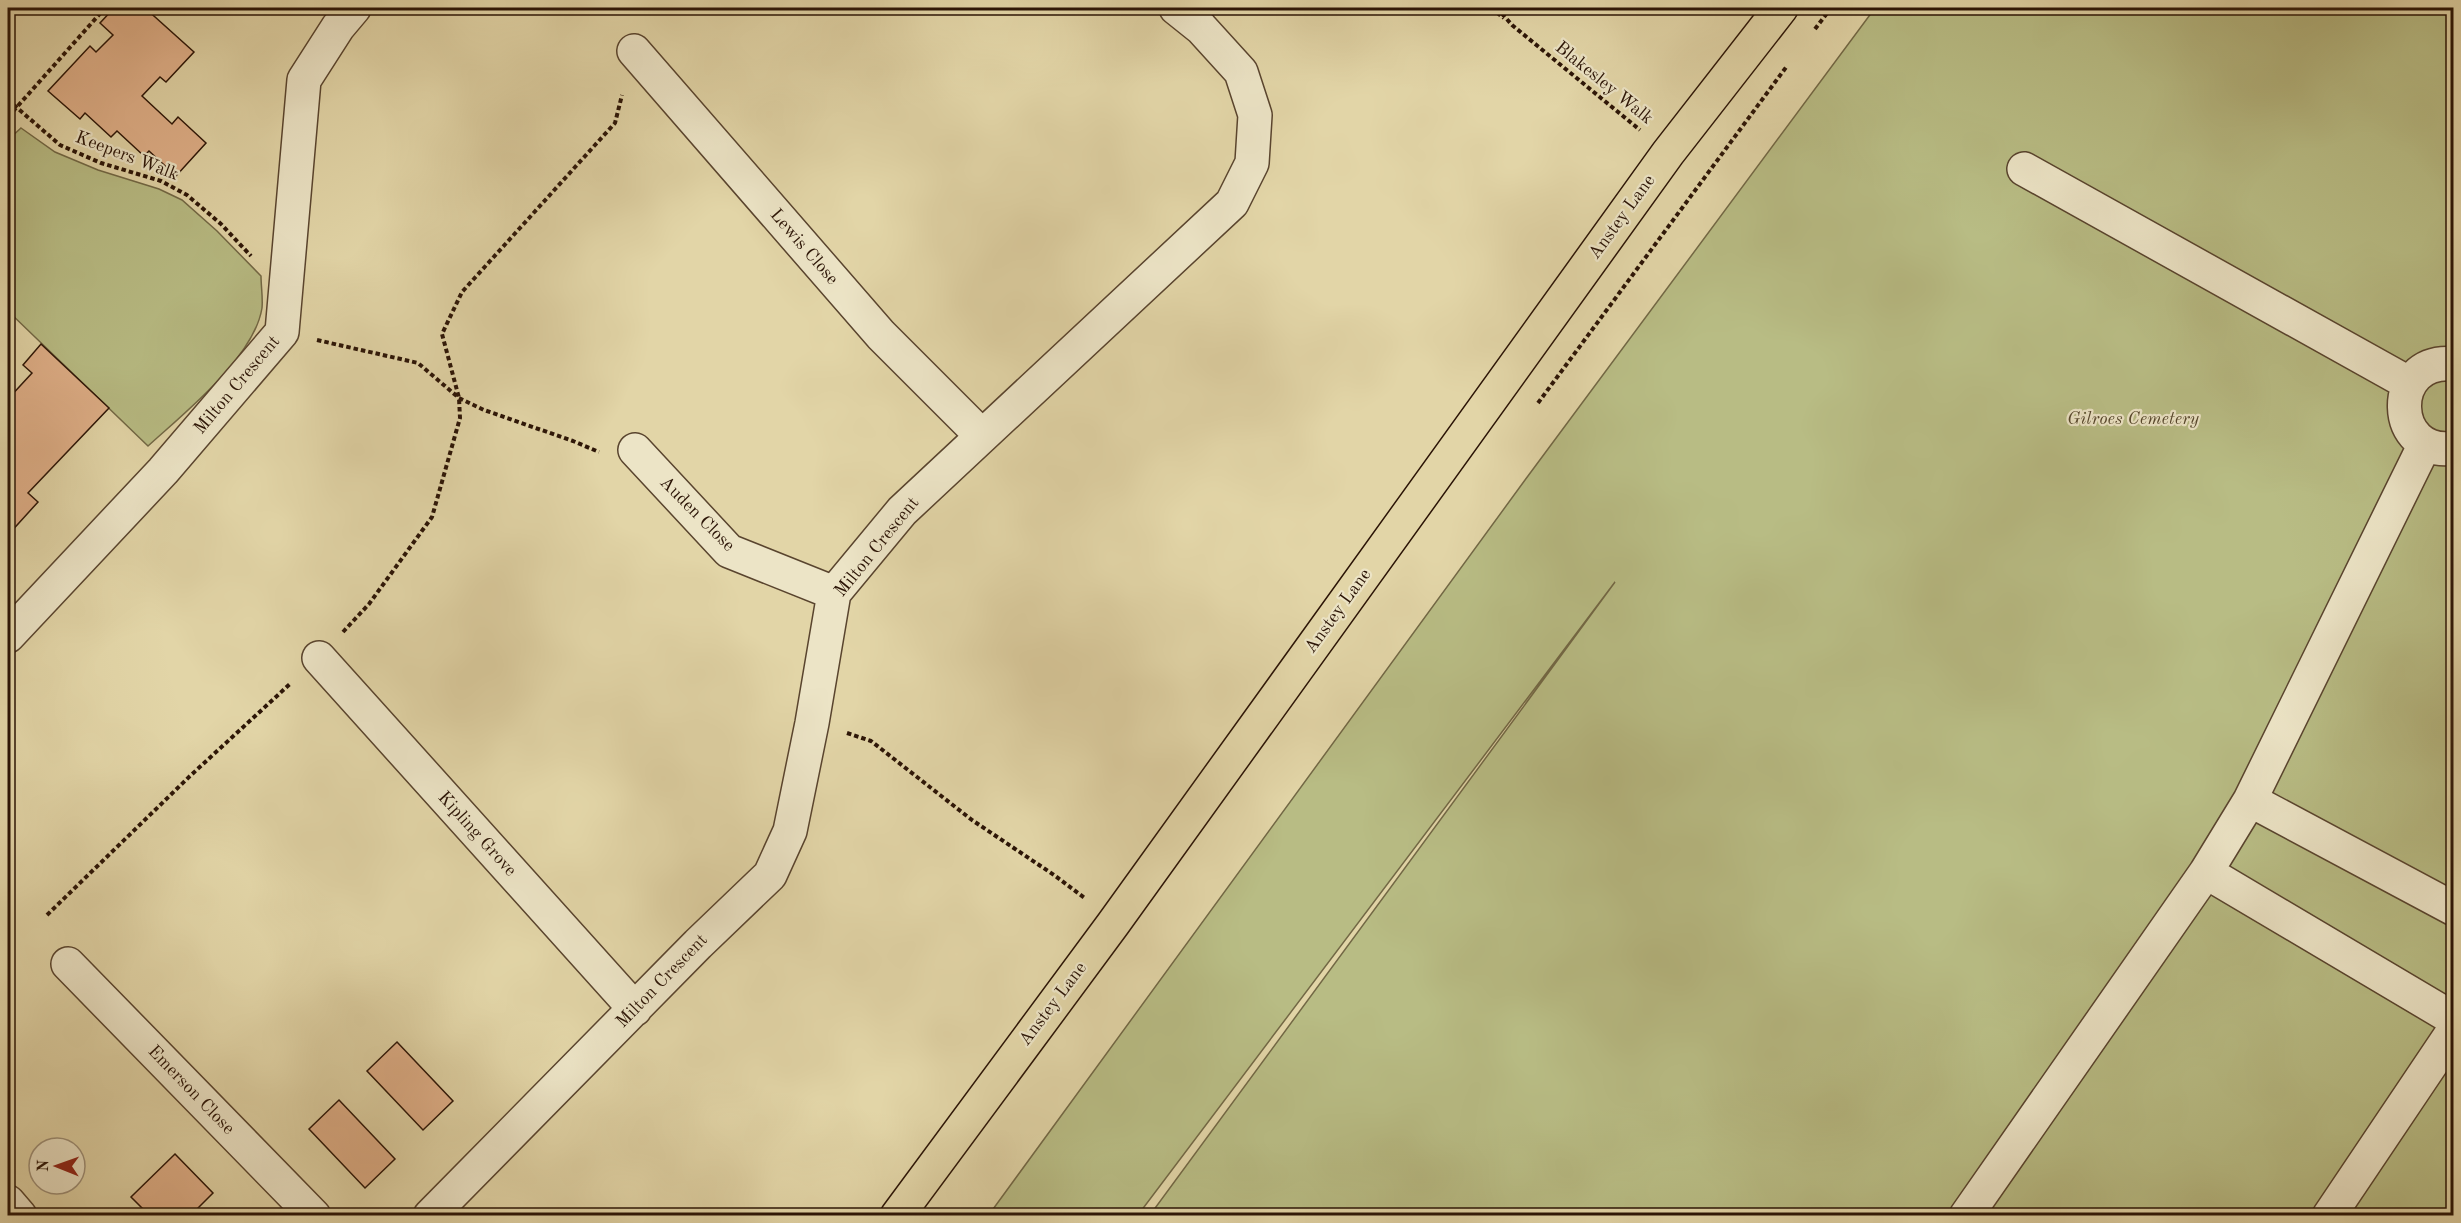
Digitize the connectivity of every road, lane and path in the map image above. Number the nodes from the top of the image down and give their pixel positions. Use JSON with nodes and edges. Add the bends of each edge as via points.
{"nodes":[{"id":1,"x":105,"y":8,"type":"edge"},
{"id":2,"x":354,"y":8,"type":"edge"},
{"id":3,"x":1176,"y":8,"type":"edge"},
{"id":4,"x":1491,"y":8,"type":"edge"},
{"id":5,"x":1497,"y":8,"type":"edge"},
{"id":6,"x":1781,"y":8,"type":"edge"},
{"id":7,"x":1512,"y":25,"type":"junction"},
{"id":8,"x":634,"y":51,"type":"joint"},
{"id":9,"x":8,"y":100,"type":"edge"},
{"id":10,"x":16,"y":108,"type":"junction"},
{"id":11,"x":8,"y":117,"type":"edge"},
{"id":12,"x":1668,"y":153,"type":"junction"},
{"id":13,"x":2024,"y":169,"type":"dead end"},
{"id":14,"x":285,"y":291,"type":"junction"},
{"id":15,"x":282,"y":332,"type":"junction"},
{"id":16,"x":2454,"y":364,"type":"edge"},
{"id":17,"x":2410,"y":384,"type":"junction"},
{"id":18,"x":459,"y":398,"type":"junction"},
{"id":19,"x":982,"y":436,"type":"junction"},
{"id":20,"x":2440,"y":446,"type":"edge"},
{"id":21,"x":635,"y":450,"type":"joint"},
{"id":22,"x":834,"y":593,"type":"junction"},
{"id":23,"x":8,"y":636,"type":"edge"},
{"id":24,"x":319,"y":658,"type":"junction"},
{"id":25,"x":812,"y":723,"type":"junction"},
{"id":26,"x":2250,"y":800,"type":"junction"},
{"id":27,"x":2206,"y":872,"type":"junction"},
{"id":28,"x":2454,"y":909,"type":"edge"},
{"id":29,"x":48,"y":915,"type":"dead end"},
{"id":30,"x":1113,"y":924,"type":"junction"},
{"id":31,"x":68,"y":964,"type":"dead end"},
{"id":32,"x":635,"y":1009,"type":"junction"},
{"id":33,"x":2454,"y":1019,"type":"edge"},
{"id":34,"x":2454,"y":1030,"type":"edge"},
{"id":35,"x":314,"y":1215,"type":"edge"},
{"id":36,"x":430,"y":1215,"type":"edge"},
{"id":37,"x":897,"y":1215,"type":"edge"},
{"id":38,"x":1966,"y":1215,"type":"edge"},
{"id":39,"x":2329,"y":1215,"type":"edge"}],
"edges":[{"from":1,"to":10,"type":"path"},
{"from":2,"to":14,"type":"street","name":"Milton Crescent","via":[[304,80]]},
{"from":3,"to":19,"type":"street","name":"Milton Crescent","via":[[1201,28],[1241,72],[1255,115],[1252,163],[1232,202]]},
{"from":4,"to":7,"type":"path"},
{"from":5,"to":7,"type":"path","name":"Blakesley Walk"},
{"from":6,"to":12,"type":"main road","name":"Anstey Lane"},
{"from":7,"to":12,"type":"path","name":"Blakesley Walk"},
{"from":8,"to":18,"type":"path","via":[[615,123],[462,292],[442,334]]},
{"from":8,"to":19,"type":"street","name":"Lewis Close","via":[[881,335]]},
{"from":9,"to":10,"type":"path","name":"Keepers Walk"},
{"from":10,"to":11,"type":"path"},
{"from":10,"to":14,"type":"path","name":"Keepers Walk","via":[[60,145],[101,163],[161,181],[187,195]]},
{"from":12,"to":30,"type":"main road","name":"Anstey Lane"},
{"from":13,"to":17,"type":"street"},
{"from":14,"to":15,"type":"street","name":"Milton Crescent"},
{"from":15,"to":18,"type":"path","via":[[418,363]]},
{"from":15,"to":23,"type":"street","name":"Milton Crescent","via":[[164,471]]},
{"from":16,"to":17,"type":"street","via":[[2430,366]]},
{"from":17,"to":20,"type":"street","via":[[2404,410],[2407,424],[2415,435]]},
{"from":18,"to":21,"type":"path","via":[[608,456]]},
{"from":18,"to":24,"type":"path","via":[[460,418],[432,517],[369,604]]},
{"from":19,"to":22,"type":"street","name":"Milton Crescent","via":[[902,511]]},
{"from":20,"to":26,"type":"street"},
{"from":21,"to":22,"type":"street","name":"Auden Close","via":[[729,551]]},
{"from":22,"to":25,"type":"street","name":"Milton Crescent"},
{"from":24,"to":29,"type":"path","via":[[190,776]]},
{"from":24,"to":32,"type":"street","name":"Kipling Grove"},
{"from":25,"to":30,"type":"path","via":[[871,741],[972,820],[1054,874]]},
{"from":25,"to":32,"type":"street","name":"Milton Crescent","via":[[790,831],[770,875]]},
{"from":26,"to":27,"type":"street"},
{"from":26,"to":28,"type":"street"},
{"from":27,"to":33,"type":"street"},
{"from":27,"to":38,"type":"street"},
{"from":30,"to":37,"type":"main road","name":"Anstey Lane"},
{"from":31,"to":35,"type":"street","name":"Emerson Close"},
{"from":32,"to":36,"type":"street","name":"Milton Crescent"},
{"from":34,"to":39,"type":"street"}]}
